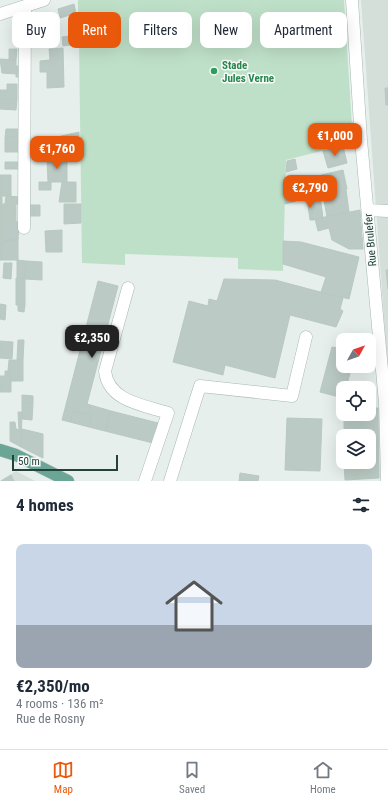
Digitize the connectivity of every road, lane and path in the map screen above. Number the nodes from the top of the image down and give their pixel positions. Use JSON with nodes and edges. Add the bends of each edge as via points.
{"nodes":[{"id":1,"x":44,"y":0,"type":"edge"},
{"id":2,"x":352,"y":0,"type":"edge"},
{"id":3,"x":25,"y":6,"type":"junction"},
{"id":4,"x":0,"y":14,"type":"edge"},
{"id":5,"x":368,"y":210,"type":"junction"},
{"id":6,"x":388,"y":211,"type":"edge"},
{"id":7,"x":24,"y":228,"type":"dead end"},
{"id":8,"x":128,"y":288,"type":"dead end"},
{"id":9,"x":306,"y":337,"type":"dead end"},
{"id":10,"x":0,"y":450,"type":"edge"},
{"id":11,"x":16,"y":455,"type":"junction"},
{"id":12,"x":0,"y":459,"type":"edge"},
{"id":13,"x":68,"y":481,"type":"edge"},
{"id":14,"x":145,"y":481,"type":"edge"},
{"id":15,"x":170,"y":481,"type":"edge"},
{"id":16,"x":387,"y":481,"type":"edge"}],
"edges":[{"from":1,"to":3,"type":"street"},
{"from":2,"to":5,"type":"street","name":"Rue Brulefer"},
{"from":3,"to":4,"type":"street"},
{"from":3,"to":7,"type":"street"},
{"from":5,"to":6,"type":"street"},
{"from":5,"to":16,"type":"street","name":"Rue Brulefer","via":[[386,403]]},
{"from":8,"to":14,"type":"street","via":[[105,371],[106,381],[121,398],[168,413]]},
{"from":9,"to":15,"type":"street","via":[[292,396],[200,386]]},
{"from":10,"to":11,"type":"main road"},
{"from":11,"to":12,"type":"main road"},
{"from":11,"to":13,"type":"main road"}]}
